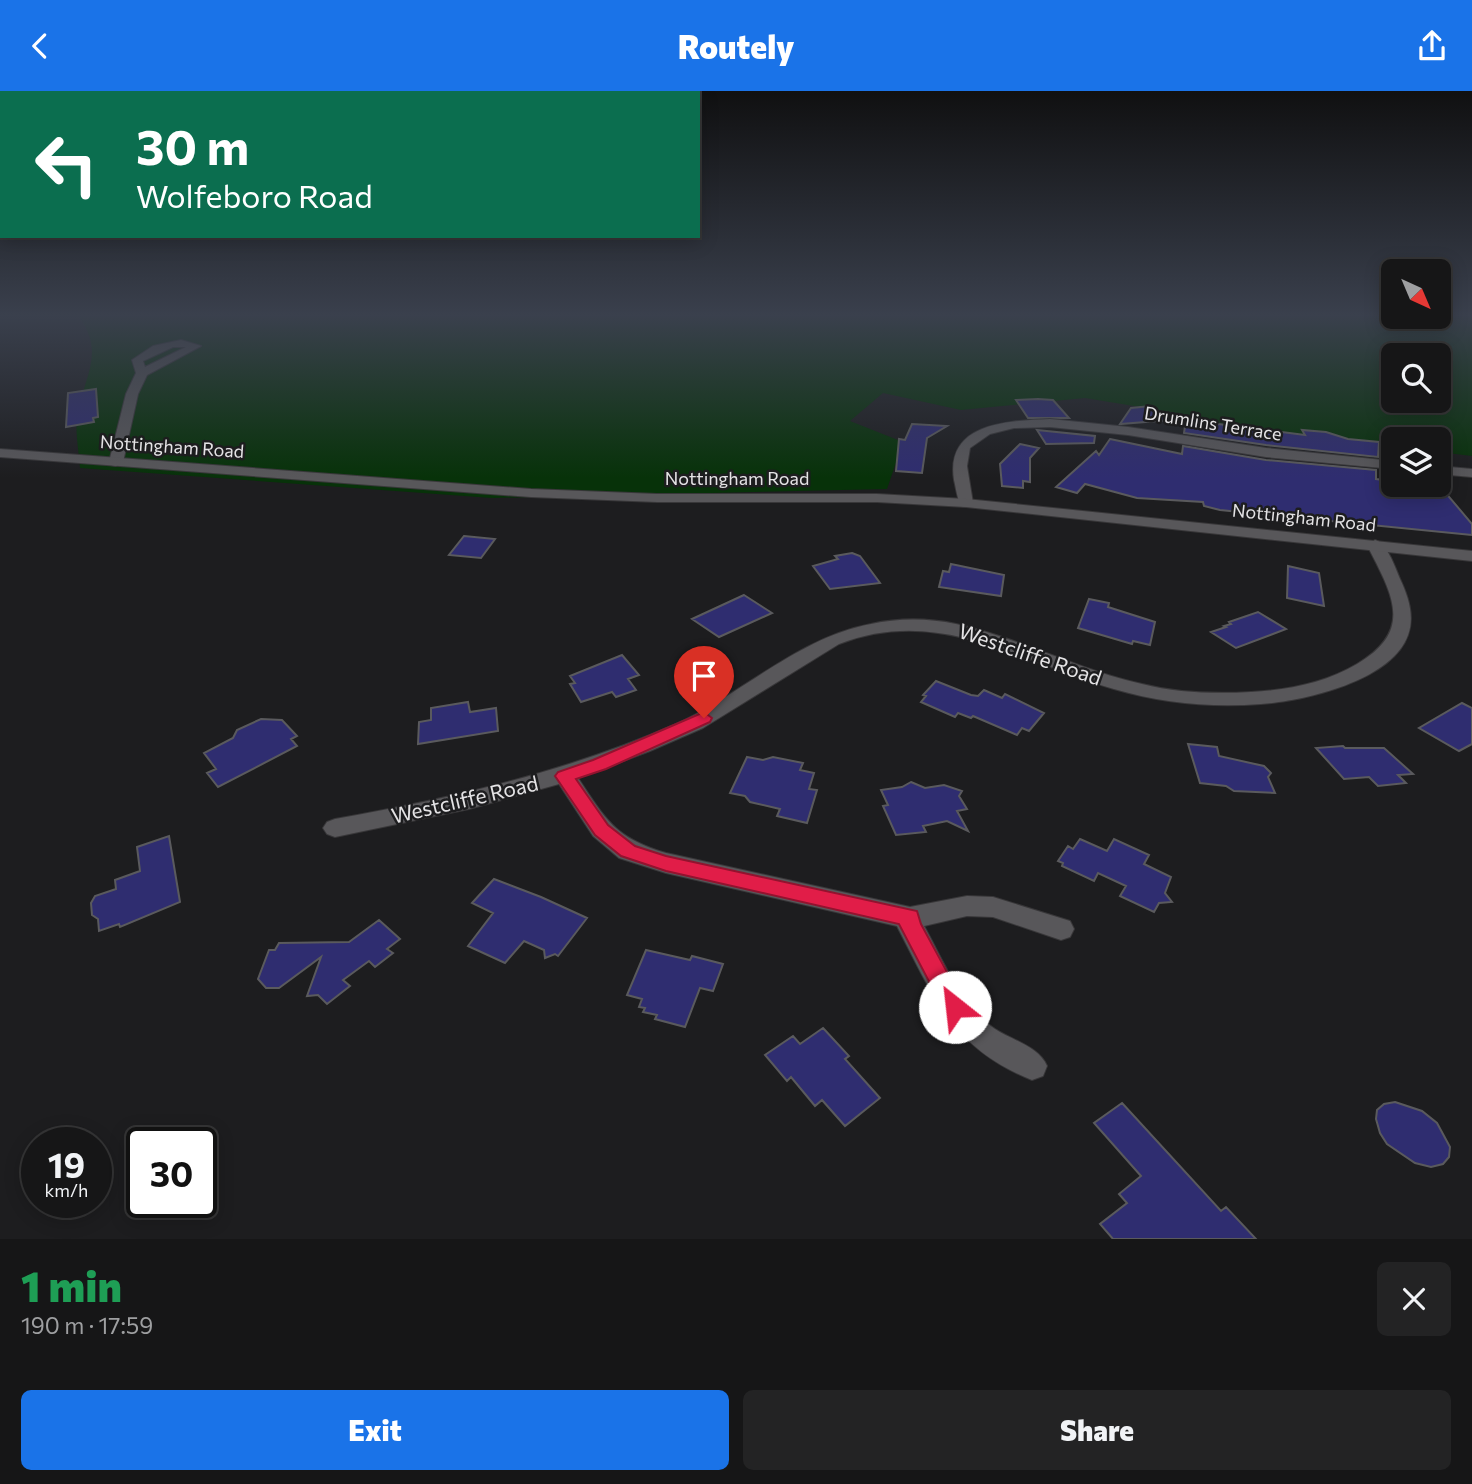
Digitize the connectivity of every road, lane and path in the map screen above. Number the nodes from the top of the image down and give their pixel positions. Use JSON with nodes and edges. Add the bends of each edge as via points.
{"nodes":[{"id":1,"x":142,"y":373,"type":"dead end"},
{"id":2,"x":0,"y":453,"type":"edge"},
{"id":3,"x":116,"y":463,"type":"junction"},
{"id":4,"x":1381,"y":464,"type":"edge"},
{"id":5,"x":1451,"y":471,"type":"edge"},
{"id":6,"x":1472,"y":473,"type":"edge"},
{"id":7,"x":966,"y":503,"type":"junction"},
{"id":8,"x":1375,"y":545,"type":"junction"},
{"id":9,"x":1472,"y":556,"type":"edge"},
{"id":10,"x":565,"y":776,"type":"junction"},
{"id":11,"x":335,"y":828,"type":"dead end"},
{"id":12,"x":910,"y":918,"type":"junction"},
{"id":13,"x":1061,"y":929,"type":"dead end"},
{"id":14,"x":1032,"y":1066,"type":"dead end"}],
"edges":[{"from":1,"to":3,"type":"street","via":[[132,394]]},
{"from":2,"to":3,"type":"street","name":"Nottingham Road"},
{"from":3,"to":7,"type":"street","name":"Nottingham Road","via":[[531,493]]},
{"from":4,"to":7,"type":"street","name":"Drumlins Terrace","via":[[1219,447],[1077,423],[1018,425],[979,436],[966,445],[960,471]]},
{"from":5,"to":6,"type":"street"},
{"from":7,"to":8,"type":"street","name":"Nottingham Road"},
{"from":8,"to":9,"type":"street","name":"Nottingham Road"},
{"from":8,"to":10,"type":"street","name":"Westcliffe Road","via":[[1402,609],[1400,633],[1389,651],[1361,672],[1317,688],[1235,698],[1147,692],[1095,678],[980,635],[900,625],[836,638],[686,727]]},
{"from":10,"to":11,"type":"street","name":"Westcliffe Road","via":[[428,811]]},
{"from":10,"to":12,"type":"street","via":[[601,830],[628,851]]},
{"from":12,"to":13,"type":"street","via":[[967,906],[993,907]]},
{"from":12,"to":14,"type":"street","via":[[955,1007],[982,1037]]}]}
